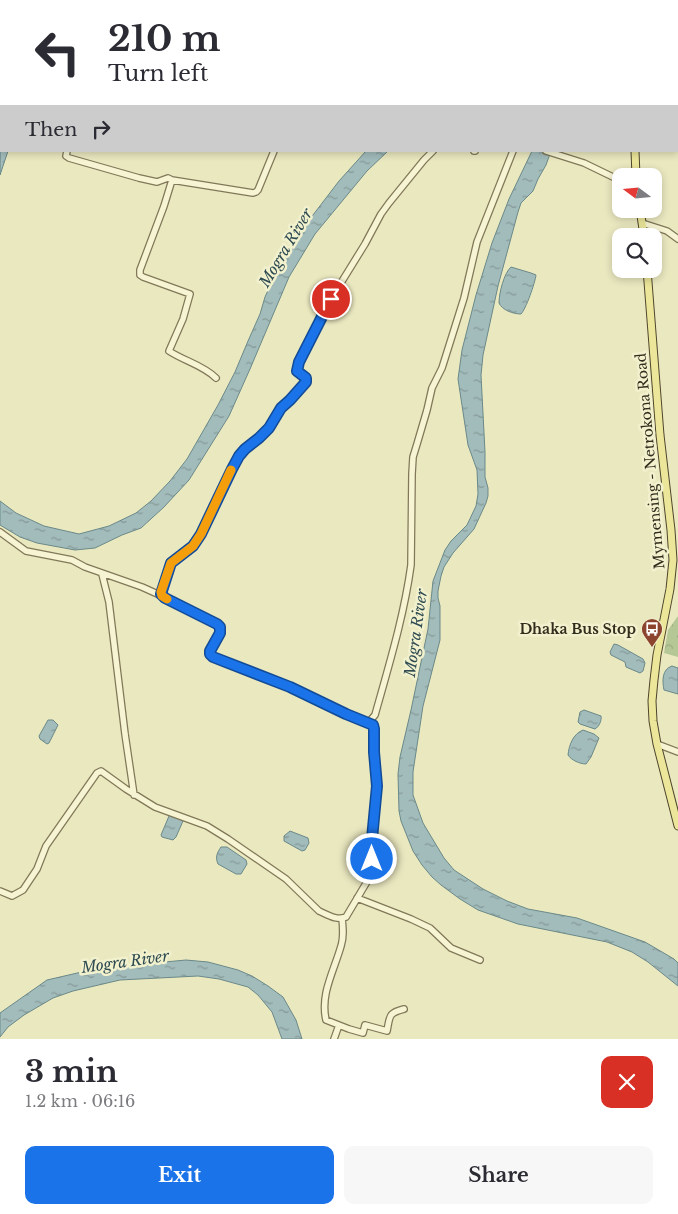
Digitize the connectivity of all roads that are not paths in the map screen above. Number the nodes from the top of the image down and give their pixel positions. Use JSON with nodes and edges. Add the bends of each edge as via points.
{"nodes":[{"id":1,"x":67,"y":152,"type":"edge"},
{"id":2,"x":274,"y":152,"type":"edge"},
{"id":3,"x":432,"y":152,"type":"edge"},
{"id":4,"x":513,"y":152,"type":"edge"},
{"id":5,"x":549,"y":152,"type":"edge"},
{"id":6,"x":635,"y":152,"type":"edge"},
{"id":7,"x":636,"y":168,"type":"edge"},
{"id":8,"x":612,"y":176,"type":"edge"},
{"id":9,"x":172,"y":180,"type":"junction"},
{"id":10,"x":641,"y":218,"type":"edge"},
{"id":11,"x":642,"y":223,"type":"junction"},
{"id":12,"x":643,"y":228,"type":"edge"},
{"id":13,"x":678,"y":239,"type":"edge"},
{"id":14,"x":648,"y":278,"type":"edge"},
{"id":15,"x":216,"y":378,"type":"dead end"},
{"id":16,"x":0,"y":532,"type":"edge"},
{"id":17,"x":102,"y":574,"type":"junction"},
{"id":18,"x":162,"y":596,"type":"junction"},
{"id":19,"x":368,"y":723,"type":"junction"},
{"id":20,"x":657,"y":744,"type":"junction"},
{"id":21,"x":678,"y":752,"type":"edge"},
{"id":22,"x":134,"y":795,"type":"junction"},
{"id":23,"x":678,"y":826,"type":"edge"},
{"id":24,"x":0,"y":891,"type":"edge"},
{"id":25,"x":357,"y":898,"type":"junction"},
{"id":26,"x":342,"y":918,"type":"junction"},
{"id":27,"x":480,"y":960,"type":"dead end"},
{"id":28,"x":404,"y":1009,"type":"dead end"},
{"id":29,"x":338,"y":1025,"type":"junction"},
{"id":30,"x":334,"y":1039,"type":"edge"}],
"edges":[{"from":1,"to":9,"type":"street","via":[[69,158],[121,174],[157,182],[168,178]]},
{"from":2,"to":9,"type":"street","via":[[256,192]]},
{"from":3,"to":18,"type":"street","via":[[381,214],[331,299],[299,362],[297,371],[306,378],[306,382],[281,408],[269,428],[239,456],[201,534],[193,546],[171,563]]},
{"from":4,"to":19,"type":"street","via":[[477,242],[464,298],[416,444],[409,579],[395,645],[375,714]]},
{"from":5,"to":8,"type":"street"},
{"from":6,"to":7,"type":"main road"},
{"from":9,"to":15,"type":"street","via":[[140,275],[190,294],[169,350]]},
{"from":10,"to":11,"type":"main road"},
{"from":11,"to":12,"type":"main road"},
{"from":11,"to":13,"type":"street","via":[[667,231]]},
{"from":14,"to":20,"type":"main road","name":"Mymensing - Netrokona Road","via":[[673,560],[652,701]]},
{"from":16,"to":17,"type":"street","via":[[26,550],[72,560]]},
{"from":17,"to":18,"type":"street"},
{"from":17,"to":22,"type":"street","via":[[109,602]]},
{"from":18,"to":19,"type":"street","via":[[220,627],[210,651],[213,657],[290,687]]},
{"from":19,"to":25,"type":"street","via":[[374,729],[377,786],[372,866]]},
{"from":20,"to":21,"type":"street"},
{"from":20,"to":23,"type":"main road","name":"Mymensing - Netrokona Road"},
{"from":22,"to":24,"type":"street","via":[[98,771],[46,846],[37,869],[22,890],[12,896]]},
{"from":22,"to":26,"type":"street","via":[[155,808],[207,826],[286,879],[319,911]]},
{"from":25,"to":26,"type":"street"},
{"from":25,"to":27,"type":"street","via":[[430,928],[451,948]]},
{"from":26,"to":29,"type":"street","via":[[341,946],[324,1003],[326,1020]]},
{"from":28,"to":29,"type":"street","via":[[391,1014],[387,1031],[365,1025],[363,1033]]},
{"from":29,"to":30,"type":"street"}]}
